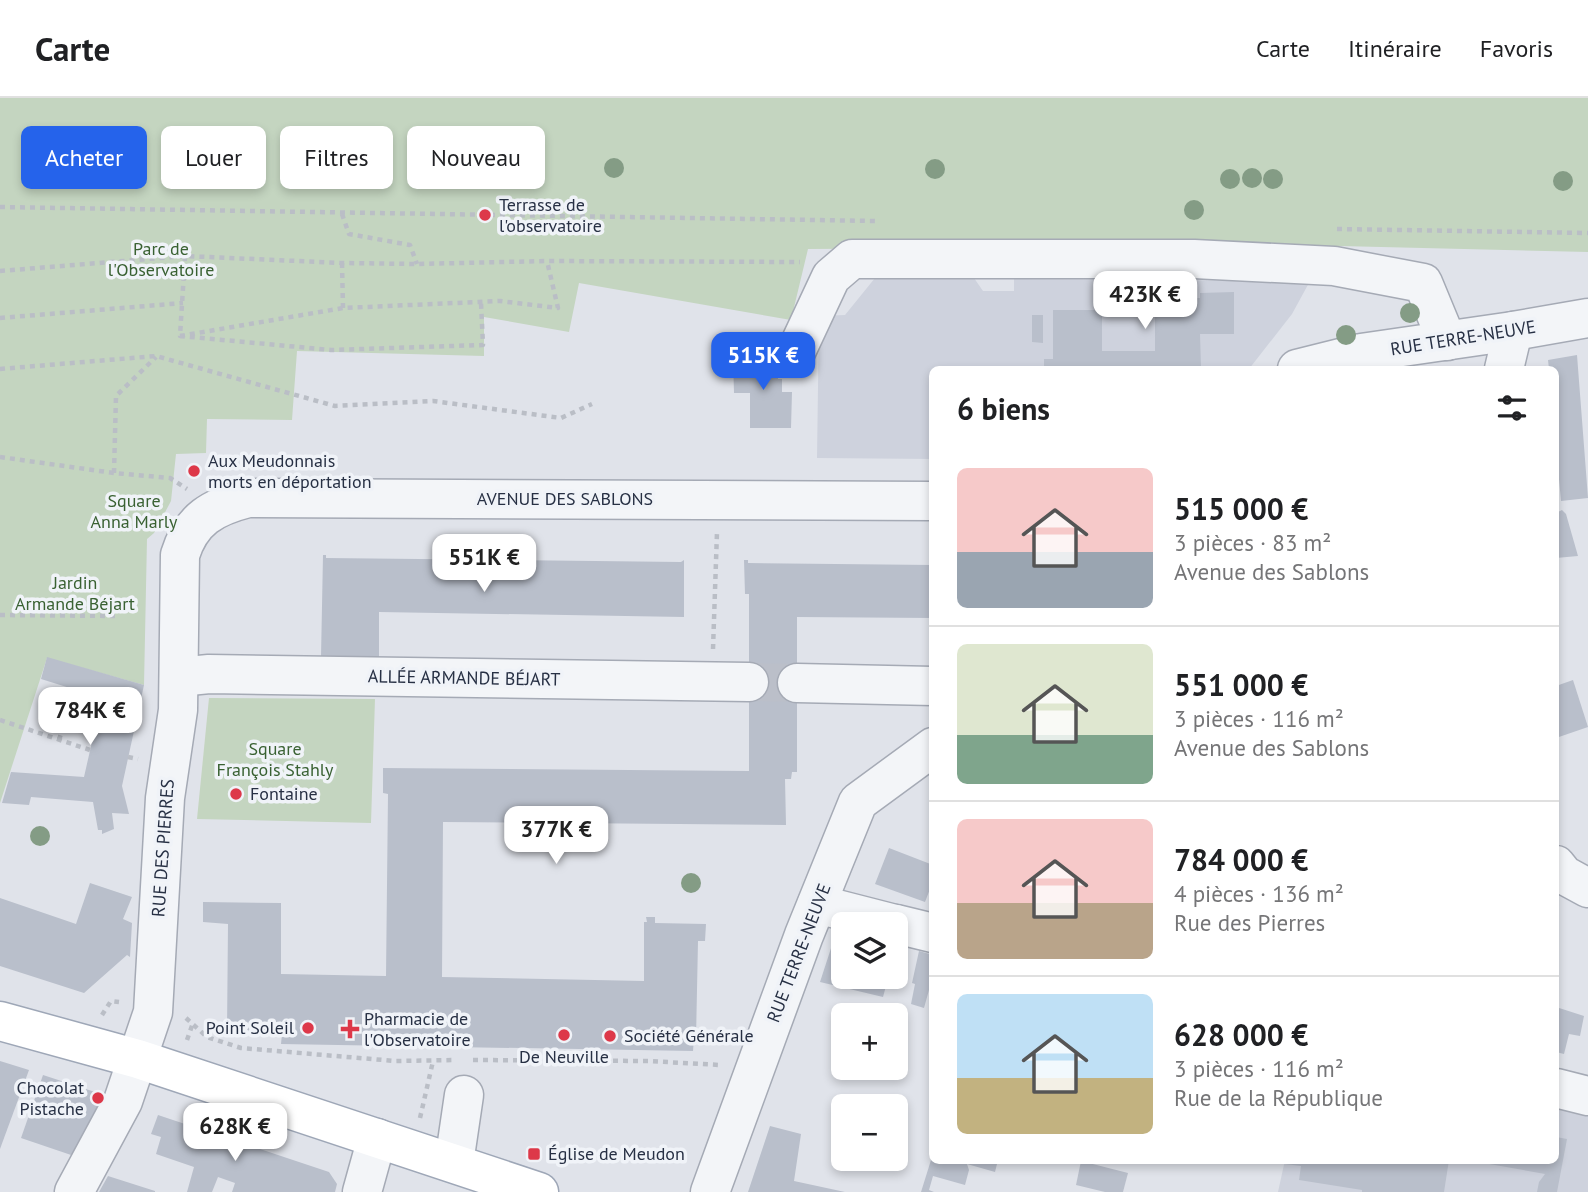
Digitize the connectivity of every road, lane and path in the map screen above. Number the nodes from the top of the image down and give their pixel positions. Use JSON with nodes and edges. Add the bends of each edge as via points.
{"nodes":[{"id":1,"x":0,"y":207,"type":"edge"},
{"id":2,"x":342,"y":214,"type":"junction"},
{"id":3,"x":890,"y":222,"type":"dead end"},
{"id":4,"x":1337,"y":229,"type":"dead end"},
{"id":5,"x":1588,"y":233,"type":"edge"},
{"id":6,"x":185,"y":256,"type":"junction"},
{"id":7,"x":342,"y":263,"type":"junction"},
{"id":8,"x":417,"y":264,"type":"junction"},
{"id":9,"x":0,"y":271,"type":"edge"},
{"id":10,"x":183,"y":303,"type":"junction"},
{"id":11,"x":481,"y":303,"type":"junction"},
{"id":12,"x":343,"y":308,"type":"junction"},
{"id":13,"x":0,"y":318,"type":"edge"},
{"id":14,"x":1588,"y":318,"type":"edge"},
{"id":15,"x":1513,"y":331,"type":"junction"},
{"id":16,"x":180,"y":337,"type":"junction"},
{"id":17,"x":1447,"y":341,"type":"junction"},
{"id":18,"x":156,"y":356,"type":"junction"},
{"id":19,"x":794,"y":356,"type":"dead end"},
{"id":20,"x":1309,"y":366,"type":"edge"},
{"id":21,"x":1505,"y":366,"type":"edge"},
{"id":22,"x":0,"y":369,"type":"edge"},
{"id":23,"x":592,"y":404,"type":"dead end"},
{"id":24,"x":0,"y":457,"type":"edge"},
{"id":25,"x":114,"y":473,"type":"junction"},
{"id":26,"x":929,"y":501,"type":"edge"},
{"id":27,"x":202,"y":517,"type":"junction"},
{"id":28,"x":716,"y":574,"type":"dead end"},
{"id":29,"x":0,"y":615,"type":"edge"},
{"id":30,"x":116,"y":616,"type":"dead end"},
{"id":31,"x":713,"y":647,"type":"dead end"},
{"id":32,"x":179,"y":677,"type":"junction"},
{"id":33,"x":749,"y":682,"type":"tunnel mouth"},
{"id":34,"x":797,"y":682,"type":"tunnel mouth"},
{"id":35,"x":929,"y":686,"type":"edge"},
{"id":36,"x":75,"y":690,"type":"dead end"},
{"id":37,"x":0,"y":720,"type":"edge"},
{"id":38,"x":59,"y":740,"type":"junction"},
{"id":39,"x":90,"y":750,"type":"dead end"},
{"id":40,"x":929,"y":750,"type":"edge"},
{"id":41,"x":1559,"y":869,"type":"edge"},
{"id":42,"x":1588,"y":888,"type":"edge"},
{"id":43,"x":817,"y":904,"type":"junction"},
{"id":44,"x":849,"y":912,"type":"edge"},
{"id":45,"x":908,"y":927,"type":"edge"},
{"id":46,"x":929,"y":932,"type":"edge"},
{"id":47,"x":153,"y":1013,"type":"junction"},
{"id":48,"x":0,"y":1021,"type":"edge"},
{"id":49,"x":193,"y":1023,"type":"junction"},
{"id":50,"x":97,"y":1048,"type":"junction"},
{"id":51,"x":138,"y":1059,"type":"junction"},
{"id":52,"x":433,"y":1061,"type":"junction"},
{"id":53,"x":177,"y":1071,"type":"junction"},
{"id":54,"x":737,"y":1087,"type":"junction"},
{"id":55,"x":1559,"y":1089,"type":"edge"},
{"id":56,"x":464,"y":1095,"type":"dead end"},
{"id":57,"x":1588,"y":1096,"type":"edge"},
{"id":58,"x":377,"y":1138,"type":"junction"},
{"id":59,"x":413,"y":1150,"type":"junction"},
{"id":60,"x":454,"y":1163,"type":"junction"},
{"id":61,"x":75,"y":1192,"type":"edge"},
{"id":62,"x":362,"y":1192,"type":"edge"},
{"id":63,"x":539,"y":1192,"type":"edge"},
{"id":64,"x":710,"y":1192,"type":"edge"}],
"edges":[{"from":1,"to":2,"type":"path"},
{"from":2,"to":3,"type":"path"},
{"from":2,"to":8,"type":"path","via":[[349,234],[410,245]]},
{"from":4,"to":5,"type":"path"},
{"from":6,"to":7,"type":"path"},
{"from":6,"to":9,"type":"path"},
{"from":6,"to":10,"type":"path"},
{"from":7,"to":8,"type":"path"},
{"from":7,"to":12,"type":"path"},
{"from":8,"to":11,"type":"path","via":[[547,261],[558,309]]},
{"from":10,"to":13,"type":"path"},
{"from":10,"to":16,"type":"path"},
{"from":11,"to":12,"type":"path"},
{"from":11,"to":16,"type":"path","via":[[483,345],[331,350]]},
{"from":12,"to":16,"type":"path"},
{"from":14,"to":15,"type":"street","name":"RUE TERRE-NEUVE"},
{"from":15,"to":17,"type":"street","name":"RUE TERRE-NEUVE"},
{"from":15,"to":21,"type":"street"},
{"from":17,"to":19,"type":"street","via":[[1423,283],[1334,266],[1194,259],[852,259],[831,277]]},
{"from":17,"to":20,"type":"street","name":"RUE TERRE-NEUVE","via":[[1361,353]]},
{"from":18,"to":22,"type":"path"},
{"from":18,"to":23,"type":"path","via":[[335,406],[433,401],[561,418]]},
{"from":18,"to":25,"type":"path","via":[[116,396]]},
{"from":24,"to":25,"type":"path"},
{"from":25,"to":27,"type":"path","via":[[170,478],[191,492]]},
{"from":26,"to":27,"type":"street","name":"AVENUE DES SABLONS","via":[[248,498],[224,504]]},
{"from":27,"to":32,"type":"street","name":"RUE DES PIERRES","via":[[180,555]]},
{"from":28,"to":31,"type":"path"},
{"from":29,"to":30,"type":"path"},
{"from":32,"to":33,"type":"street","name":"ALLÉE ARMANDE BÉJART"},
{"from":32,"to":47,"type":"street","name":"RUE DES PIERRES","via":[[164,798]]},
{"from":34,"to":35,"type":"street"},
{"from":36,"to":38,"type":"path"},
{"from":37,"to":38,"type":"path"},
{"from":38,"to":39,"type":"path"},
{"from":40,"to":43,"type":"street","name":"RUE TERRE-NEUVE","via":[[858,802]]},
{"from":41,"to":42,"type":"street"},
{"from":43,"to":44,"type":"street"},
{"from":43,"to":54,"type":"street","name":"RUE TERRE-NEUVE"},
{"from":45,"to":46,"type":"street"},
{"from":47,"to":49,"type":"path"},
{"from":47,"to":50,"type":"path","via":[[111,1001],[102,1014]]},
{"from":47,"to":51,"type":"street","name":"RUE DES PIERRES"},
{"from":48,"to":50,"type":"main road"},
{"from":49,"to":52,"type":"path","via":[[206,1037],[241,1048]]},
{"from":49,"to":53,"type":"path"},
{"from":50,"to":51,"type":"main road"},
{"from":51,"to":53,"type":"main road"},
{"from":51,"to":61,"type":"street","name":"RUE DES PIERRES","via":[[123,1101]]},
{"from":52,"to":54,"type":"path","via":[[648,1061]]},
{"from":52,"to":59,"type":"path"},
{"from":53,"to":58,"type":"main road"},
{"from":54,"to":64,"type":"street","name":"RUE TERRE-NEUVE"},
{"from":55,"to":57,"type":"street"},
{"from":56,"to":60,"type":"street"},
{"from":58,"to":59,"type":"main road"},
{"from":58,"to":62,"type":"street"},
{"from":59,"to":60,"type":"main road"},
{"from":60,"to":63,"type":"main road"}]}
